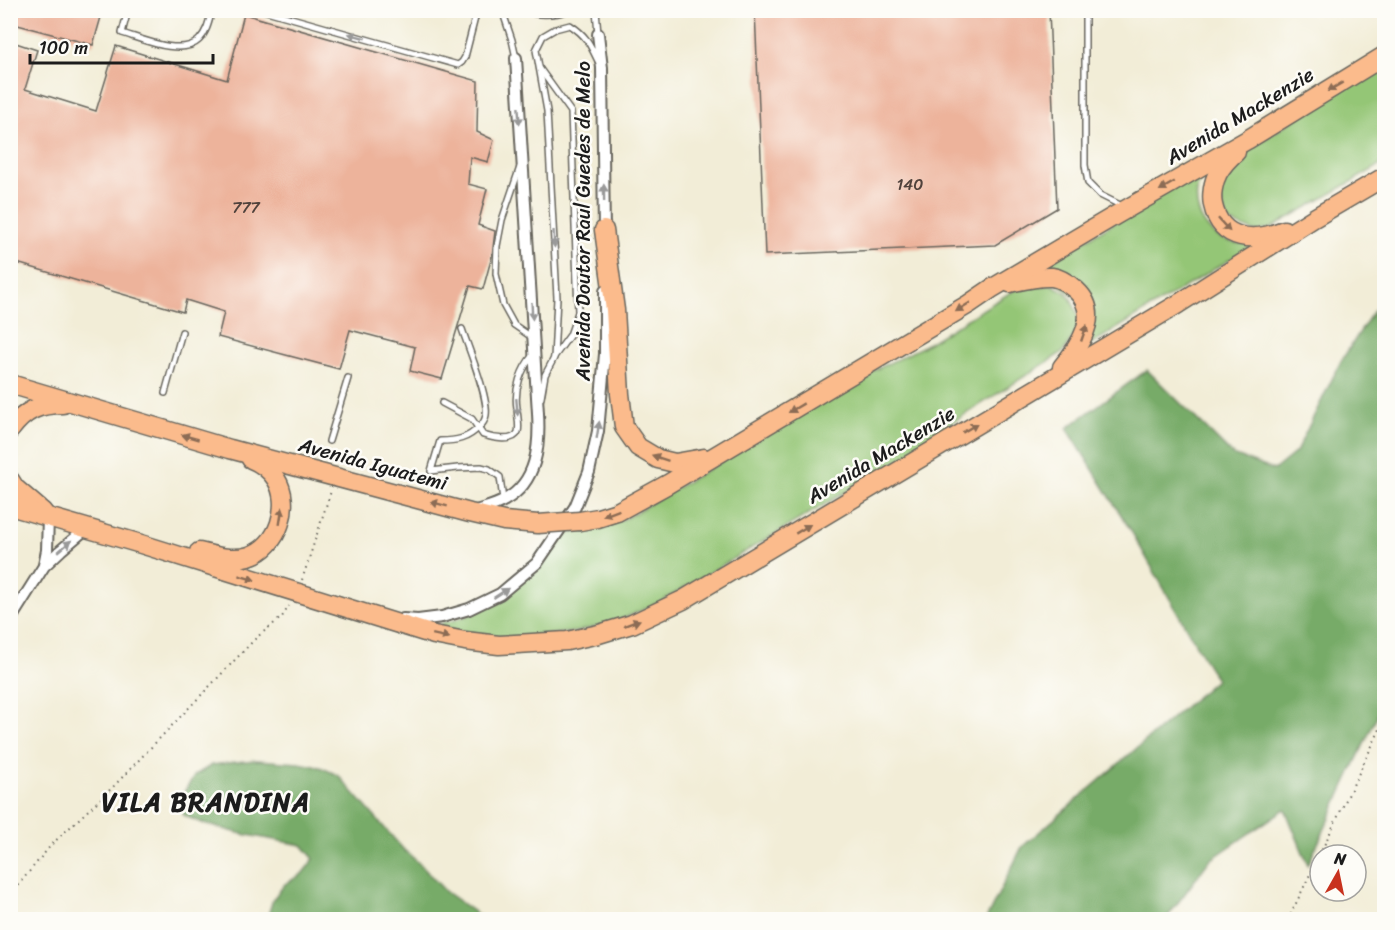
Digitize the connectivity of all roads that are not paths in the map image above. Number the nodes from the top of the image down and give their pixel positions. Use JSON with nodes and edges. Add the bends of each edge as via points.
{"nodes":[{"id":1,"x":128,"y":10,"type":"edge"},
{"id":2,"x":213,"y":10,"type":"edge"},
{"id":3,"x":262,"y":10,"type":"edge"},
{"id":4,"x":477,"y":10,"type":"edge"},
{"id":5,"x":502,"y":10,"type":"edge"},
{"id":6,"x":519,"y":10,"type":"edge"},
{"id":7,"x":569,"y":10,"type":"edge"},
{"id":8,"x":596,"y":10,"type":"edge"},
{"id":9,"x":1085,"y":10,"type":"edge"},
{"id":10,"x":598,"y":34,"type":"joint"},
{"id":11,"x":1384,"y":57,"type":"edge"},
{"id":12,"x":516,"y":58,"type":"joint"},
{"id":13,"x":539,"y":67,"type":"junction"},
{"id":14,"x":602,"y":68,"type":"junction"},
{"id":15,"x":1247,"y":140,"type":"junction"},
{"id":16,"x":522,"y":160,"type":"junction"},
{"id":17,"x":1384,"y":177,"type":"edge"},
{"id":18,"x":1128,"y":208,"type":"junction"},
{"id":19,"x":1314,"y":218,"type":"junction"},
{"id":20,"x":604,"y":231,"type":"junction"},
{"id":21,"x":13,"y":286,"type":"dead end"},
{"id":22,"x":991,"y":289,"type":"junction"},
{"id":23,"x":10,"y":295,"type":"edge"},
{"id":24,"x":462,"y":329,"type":"dead end"},
{"id":25,"x":182,"y":332,"type":"dead end"},
{"id":26,"x":533,"y":338,"type":"junction"},
{"id":27,"x":534,"y":353,"type":"junction"},
{"id":28,"x":554,"y":358,"type":"junction"},
{"id":29,"x":348,"y":378,"type":"dead end"},
{"id":30,"x":1051,"y":380,"type":"junction"},
{"id":31,"x":10,"y":384,"type":"edge"},
{"id":32,"x":165,"y":393,"type":"dead end"},
{"id":33,"x":442,"y":403,"type":"dead end"},
{"id":34,"x":83,"y":405,"type":"junction"},
{"id":35,"x":538,"y":413,"type":"junction"},
{"id":36,"x":478,"y":429,"type":"junction"},
{"id":37,"x":10,"y":430,"type":"edge"},
{"id":38,"x":329,"y":441,"type":"dead end"},
{"id":39,"x":230,"y":449,"type":"junction"},
{"id":40,"x":718,"y":455,"type":"junction"},
{"id":41,"x":10,"y":480,"type":"edge"},
{"id":42,"x":503,"y":502,"type":"junction"},
{"id":43,"x":10,"y":506,"type":"edge"},
{"id":44,"x":470,"y":513,"type":"junction"},
{"id":45,"x":48,"y":517,"type":"junction"},
{"id":46,"x":87,"y":528,"type":"junction"},
{"id":47,"x":141,"y":544,"type":"junction"},
{"id":48,"x":44,"y":566,"type":"junction"},
{"id":49,"x":365,"y":613,"type":"junction"},
{"id":50,"x":10,"y":620,"type":"edge"}],
"edges":[{"from":1,"to":2,"type":"lane","via":[[122,33],[176,48],[198,42]]},
{"from":4,"to":3,"type":"lane","one_way":true,"via":[[462,62],[458,64]]},
{"from":5,"to":12,"type":"lane"},
{"from":6,"to":7,"type":"lane","via":[[545,14]]},
{"from":8,"to":10,"type":"lane"},
{"from":9,"to":18,"type":"lane","via":[[1085,165],[1089,183],[1100,195]]},
{"from":10,"to":14,"type":"street","name":"Avenida Doutor Raul Guedes de Melo"},
{"from":11,"to":15,"type":"main road","name":"Avenida Mackenzie","one_way":true},
{"from":12,"to":16,"type":"street","one_way":true},
{"from":13,"to":14,"type":"lane","via":[[536,50],[543,36],[570,25],[589,42]]},
{"from":13,"to":28,"type":"lane","one_way":true,"via":[[549,134],[557,298]]},
{"from":13,"to":28,"type":"lane","via":[[572,112],[578,312],[570,335]]},
{"from":20,"to":14,"type":"street","name":"Avenida Doutor Raul Guedes de Melo","one_way":true},
{"from":15,"to":18,"type":"main road","name":"Avenida Mackenzie","one_way":true},
{"from":15,"to":19,"type":"main road","one_way":true,"via":[[1217,174],[1213,186],[1212,201],[1220,224],[1231,233],[1258,238]]},
{"from":16,"to":26,"type":"street","one_way":true},
{"from":16,"to":26,"type":"lane","via":[[502,220],[496,274],[502,305],[514,325]]},
{"from":17,"to":19,"type":"main road","name":"Avenida Mackenzie"},
{"from":18,"to":22,"type":"main road","name":"Avenida Mackenzie"},
{"from":19,"to":30,"type":"main road","name":"Avenida Mackenzie"},
{"from":40,"to":20,"type":"main road","one_way":true,"via":[[675,463],[658,459],[638,447],[624,427]]},
{"from":49,"to":20,"type":"street","name":"Avenida Doutor Raul Guedes de Melo","one_way":true,"via":[[418,620],[442,617],[500,594],[537,563],[574,507],[589,472],[598,431],[605,354]]},
{"from":21,"to":23,"type":"lane"},
{"from":30,"to":22,"type":"main road","one_way":true,"via":[[1086,332],[1088,316],[1080,294],[1067,282],[1052,277]]},
{"from":22,"to":40,"type":"main road","name":"Avenida Mackenzie","one_way":true},
{"from":24,"to":36,"type":"lane","via":[[487,409]]},
{"from":25,"to":32,"type":"lane"},
{"from":26,"to":27,"type":"street"},
{"from":27,"to":35,"type":"street"},
{"from":27,"to":36,"type":"lane","one_way":true,"via":[[526,363],[517,391],[517,434],[504,439],[487,437]]},
{"from":28,"to":35,"type":"lane","via":[[545,375]]},
{"from":29,"to":38,"type":"lane"},
{"from":49,"to":30,"type":"main road","name":"Avenida Mackenzie","one_way":true,"via":[[434,634],[500,645],[567,641],[632,624],[693,594]]},
{"from":31,"to":34,"type":"main road","name":"Avenida Iguatemi"},
{"from":33,"to":36,"type":"lane","via":[[471,419]]},
{"from":34,"to":37,"type":"main road","via":[[39,406]]},
{"from":39,"to":34,"type":"main road","name":"Avenida Iguatemi","one_way":true},
{"from":35,"to":42,"type":"street","via":[[539,446],[534,463],[518,492]]},
{"from":36,"to":42,"type":"lane","via":[[466,438],[440,441],[431,471],[489,469],[500,477]]},
{"from":44,"to":39,"type":"main road","name":"Avenida Iguatemi","one_way":true},
{"from":47,"to":39,"type":"main road","one_way":true,"via":[[164,543],[238,558],[263,549],[279,527],[283,496],[276,479],[262,464]]},
{"from":40,"to":44,"type":"main road","name":"Avenida Iguatemi","one_way":true,"bridge":true,"via":[[616,512],[598,518],[538,524]]},
{"from":41,"to":45,"type":"main road"},
{"from":42,"to":44,"type":"street"},
{"from":43,"to":45,"type":"main road"},
{"from":45,"to":46,"type":"main road"},
{"from":45,"to":48,"type":"street"},
{"from":46,"to":47,"type":"main road"},
{"from":48,"to":46,"type":"street","one_way":true},
{"from":47,"to":49,"type":"main road","one_way":true},
{"from":48,"to":50,"type":"street"}]}
